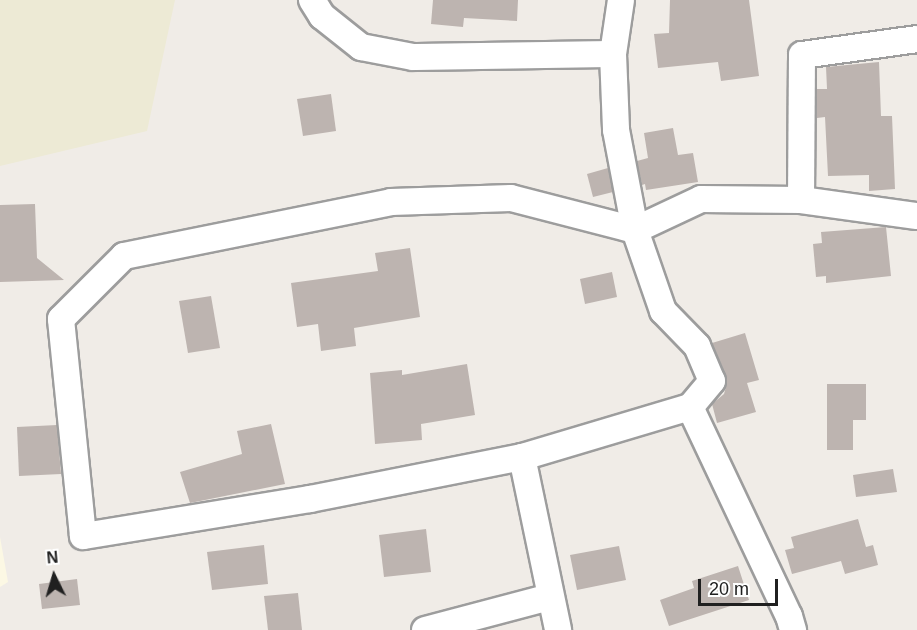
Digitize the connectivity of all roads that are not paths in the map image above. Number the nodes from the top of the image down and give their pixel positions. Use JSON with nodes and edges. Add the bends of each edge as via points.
{"nodes":[{"id":1,"x":312,"y":0,"type":"edge"},
{"id":2,"x":621,"y":0,"type":"edge"},
{"id":3,"x":917,"y":39,"type":"edge"},
{"id":4,"x":613,"y":54,"type":"junction"},
{"id":5,"x":801,"y":200,"type":"junction"},
{"id":6,"x":917,"y":216,"type":"edge"},
{"id":7,"x":634,"y":230,"type":"junction"},
{"id":8,"x":690,"y":407,"type":"junction"},
{"id":9,"x":522,"y":457,"type":"junction"},
{"id":10,"x":550,"y":597,"type":"junction"},
{"id":11,"x":424,"y":630,"type":"edge"},
{"id":12,"x":558,"y":630,"type":"edge"},
{"id":13,"x":793,"y":630,"type":"edge"}],
"edges":[{"from":1,"to":4,"type":"street","via":[[322,16],[361,47],[413,57]]},
{"from":2,"to":4,"type":"street"},
{"from":3,"to":5,"type":"street","via":[[802,55]]},
{"from":4,"to":7,"type":"street","via":[[616,130]]},
{"from":5,"to":6,"type":"street"},
{"from":5,"to":7,"type":"street","via":[[701,199]]},
{"from":7,"to":8,"type":"street","via":[[663,311],[697,346],[712,381]]},
{"from":7,"to":9,"type":"street","via":[[511,198],[391,202],[124,256],[61,319],[83,536],[310,499]]},
{"from":8,"to":9,"type":"street"},
{"from":8,"to":13,"type":"street"},
{"from":9,"to":10,"type":"street"},
{"from":10,"to":11,"type":"street"},
{"from":10,"to":12,"type":"street"}]}
